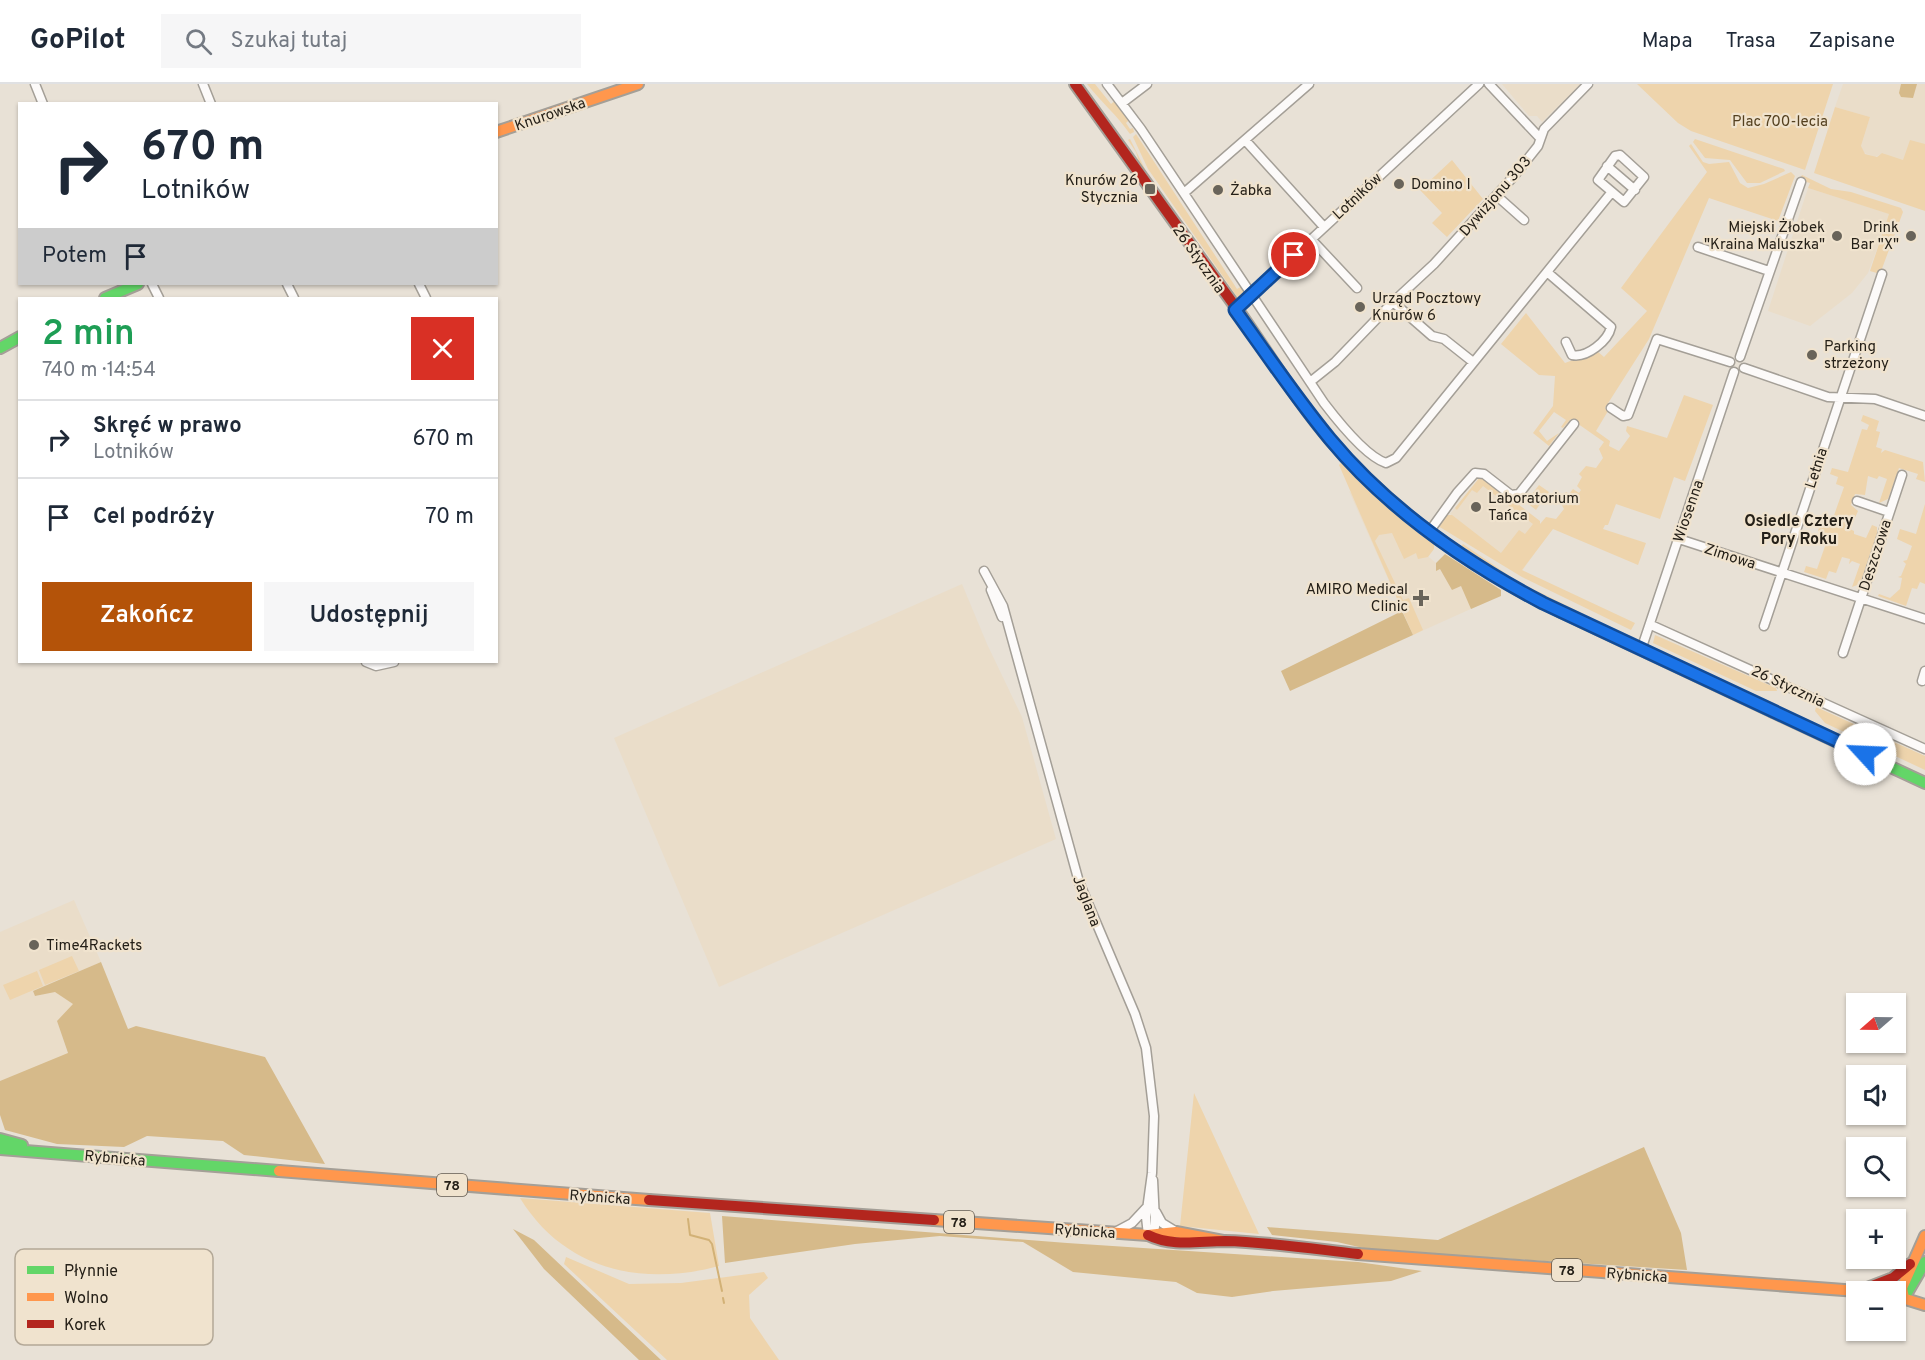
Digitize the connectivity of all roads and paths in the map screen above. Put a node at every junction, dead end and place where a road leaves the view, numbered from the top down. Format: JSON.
{"nodes":[{"id":1,"x":35,"y":84,"type":"edge"},
{"id":2,"x":203,"y":84,"type":"edge"},
{"id":3,"x":638,"y":84,"type":"edge"},
{"id":4,"x":1075,"y":84,"type":"edge"},
{"id":5,"x":1107,"y":84,"type":"edge"},
{"id":6,"x":1147,"y":84,"type":"edge"},
{"id":7,"x":1309,"y":84,"type":"edge"},
{"id":8,"x":1479,"y":84,"type":"edge"},
{"id":9,"x":1489,"y":84,"type":"edge"},
{"id":10,"x":1588,"y":84,"type":"edge"},
{"id":11,"x":43,"y":102,"type":"edge"},
{"id":12,"x":211,"y":102,"type":"edge"},
{"id":13,"x":1122,"y":103,"type":"junction"},
{"id":14,"x":498,"y":131,"type":"edge"},
{"id":15,"x":1540,"y":138,"type":"junction"},
{"id":16,"x":1245,"y":140,"type":"junction"},
{"id":17,"x":1607,"y":166,"type":"junction"},
{"id":18,"x":1801,"y":182,"type":"dead end"},
{"id":19,"x":1635,"y":190,"type":"junction"},
{"id":20,"x":1184,"y":193,"type":"junction"},
{"id":21,"x":1611,"y":193,"type":"junction"},
{"id":22,"x":1497,"y":196,"type":"junction"},
{"id":23,"x":1524,"y":220,"type":"dead end"},
{"id":24,"x":1324,"y":226,"type":"junction"},
{"id":25,"x":1311,"y":239,"type":"junction"},
{"id":26,"x":1698,"y":247,"type":"dead end"},
{"id":27,"x":1769,"y":271,"type":"junction"},
{"id":28,"x":1547,"y":272,"type":"junction"},
{"id":29,"x":1882,"y":274,"type":"dead end"},
{"id":30,"x":136,"y":285,"type":"edge"},
{"id":31,"x":1357,"y":288,"type":"dead end"},
{"id":32,"x":1251,"y":295,"type":"junction"},
{"id":33,"x":107,"y":297,"type":"edge"},
{"id":34,"x":1393,"y":302,"type":"junction"},
{"id":35,"x":1235,"y":310,"type":"junction"},
{"id":36,"x":18,"y":338,"type":"edge"},
{"id":37,"x":1566,"y":342,"type":"dead end"},
{"id":38,"x":0,"y":348,"type":"edge"},
{"id":39,"x":1740,"y":357,"type":"junction"},
{"id":40,"x":1473,"y":362,"type":"junction"},
{"id":41,"x":1730,"y":362,"type":"junction"},
{"id":42,"x":1744,"y":368,"type":"junction"},
{"id":43,"x":1734,"y":372,"type":"junction"},
{"id":44,"x":1310,"y":382,"type":"junction"},
{"id":45,"x":1840,"y":397,"type":"junction"},
{"id":46,"x":1611,"y":408,"type":"dead end"},
{"id":47,"x":1925,"y":416,"type":"edge"},
{"id":48,"x":1574,"y":424,"type":"dead end"},
{"id":49,"x":1902,"y":475,"type":"dead end"},
{"id":50,"x":1857,"y":501,"type":"dead end"},
{"id":51,"x":1889,"y":512,"type":"junction"},
{"id":52,"x":1429,"y":532,"type":"junction"},
{"id":53,"x":1679,"y":539,"type":"junction"},
{"id":54,"x":984,"y":571,"type":"dead end"},
{"id":55,"x":1782,"y":572,"type":"junction"},
{"id":56,"x":1860,"y":599,"type":"junction"},
{"id":57,"x":1925,"y":619,"type":"edge"},
{"id":58,"x":1651,"y":625,"type":"junction"},
{"id":59,"x":1764,"y":626,"type":"dead end"},
{"id":60,"x":1641,"y":650,"type":"junction"},
{"id":61,"x":1843,"y":652,"type":"dead end"},
{"id":62,"x":368,"y":663,"type":"edge"},
{"id":63,"x":390,"y":663,"type":"edge"},
{"id":64,"x":1925,"y":671,"type":"edge"},
{"id":65,"x":1922,"y":681,"type":"dead end"},
{"id":66,"x":1925,"y":749,"type":"edge"},
{"id":67,"x":1925,"y":783,"type":"edge"},
{"id":68,"x":0,"y":1139,"type":"edge"},
{"id":69,"x":0,"y":1149,"type":"edge"},
{"id":70,"x":52,"y":1152,"type":"junction"},
{"id":71,"x":1152,"y":1173,"type":"junction"},
{"id":72,"x":1146,"y":1208,"type":"junction"},
{"id":73,"x":1156,"y":1212,"type":"junction"},
{"id":74,"x":1113,"y":1233,"type":"junction"},
{"id":75,"x":1178,"y":1233,"type":"junction"},
{"id":76,"x":1148,"y":1235,"type":"junction"},
{"id":77,"x":1925,"y":1236,"type":"edge"},
{"id":78,"x":1223,"y":1241,"type":"junction"},
{"id":79,"x":1912,"y":1262,"type":"junction"},
{"id":80,"x":1925,"y":1262,"type":"edge"},
{"id":81,"x":1887,"y":1281,"type":"edge"},
{"id":82,"x":1905,"y":1281,"type":"edge"},
{"id":83,"x":1846,"y":1290,"type":"edge"},
{"id":84,"x":1906,"y":1293,"type":"edge"},
{"id":85,"x":1906,"y":1299,"type":"edge"},
{"id":86,"x":1925,"y":1305,"type":"edge"}],
"edges":[{"from":1,"to":11,"type":"street"},
{"from":2,"to":12,"type":"street"},
{"from":3,"to":14,"type":"main road","name":"Knurowska"},
{"from":4,"to":35,"type":"main road","name":"26 Stycznia"},
{"from":5,"to":13,"type":"street"},
{"from":6,"to":13,"type":"street"},
{"from":7,"to":16,"type":"street"},
{"from":8,"to":24,"type":"street","name":"Lotników"},
{"from":9,"to":15,"type":"street"},
{"from":10,"to":15,"type":"street","name":"Dywizjonu 303"},
{"from":13,"to":20,"type":"street"},
{"from":15,"to":22,"type":"street","name":"Dywizjonu 303"},
{"from":16,"to":20,"type":"street"},
{"from":16,"to":24,"type":"street"},
{"from":17,"to":19,"type":"street"},
{"from":17,"to":19,"type":"street"},
{"from":17,"to":21,"type":"street"},
{"from":18,"to":27,"type":"street"},
{"from":19,"to":21,"type":"street"},
{"from":20,"to":32,"type":"street"},
{"from":21,"to":28,"type":"street"},
{"from":22,"to":23,"type":"street"},
{"from":22,"to":34,"type":"street","name":"Dywizjonu 303"},
{"from":24,"to":25,"type":"street","name":"Lotników"},
{"from":25,"to":31,"type":"street"},
{"from":25,"to":32,"type":"street","name":"Lotników"},
{"from":26,"to":27,"type":"street"},
{"from":27,"to":39,"type":"street"},
{"from":28,"to":37,"type":"street"},
{"from":28,"to":40,"type":"street"},
{"from":29,"to":45,"type":"street","name":"Letnia"},
{"from":30,"to":33,"type":"main road"},
{"from":32,"to":35,"type":"street","name":"Lotników"},
{"from":32,"to":44,"type":"street"},
{"from":34,"to":40,"type":"street"},
{"from":34,"to":44,"type":"street","name":"Dywizjonu 303"},
{"from":35,"to":52,"type":"main road","name":"26 Stycznia"},
{"from":36,"to":38,"type":"main road"},
{"from":39,"to":41,"type":"street"},
{"from":39,"to":42,"type":"street"},
{"from":40,"to":44,"type":"street"},
{"from":41,"to":43,"type":"street"},
{"from":41,"to":46,"type":"street"},
{"from":42,"to":43,"type":"street"},
{"from":42,"to":45,"type":"street"},
{"from":43,"to":53,"type":"street","name":"Wiosenna"},
{"from":45,"to":47,"type":"street"},
{"from":45,"to":55,"type":"street","name":"Letnia"},
{"from":48,"to":52,"type":"street"},
{"from":49,"to":51,"type":"street","name":"Deszczowa"},
{"from":50,"to":51,"type":"street","name":"Deszczowa"},
{"from":51,"to":56,"type":"street","name":"Deszczowa"},
{"from":52,"to":60,"type":"main road","name":"26 Stycznia"},
{"from":53,"to":55,"type":"street","name":"Zimowa"},
{"from":53,"to":58,"type":"street","name":"Wiosenna"},
{"from":54,"to":71,"type":"street","name":"Jaglana"},
{"from":55,"to":56,"type":"street","name":"Zimowa"},
{"from":55,"to":59,"type":"street"},
{"from":56,"to":57,"type":"street","name":"Zimowa"},
{"from":56,"to":61,"type":"street"},
{"from":58,"to":60,"type":"street","name":"Wiosenna"},
{"from":58,"to":66,"type":"street","name":"26 Stycznia"},
{"from":60,"to":67,"type":"main road","name":"26 Stycznia"},
{"from":62,"to":63,"type":"street"},
{"from":64,"to":65,"type":"street"},
{"from":68,"to":70,"type":"main road","name":"Rybnicka","number":"78"},
{"from":69,"to":70,"type":"main road","name":"Rybnicka","number":"78"},
{"from":70,"to":74,"type":"main road","name":"Rybnicka","number":"78"},
{"from":71,"to":72,"type":"street","name":"Jaglana"},
{"from":71,"to":73,"type":"street","name":"Jaglana"},
{"from":72,"to":74,"type":"street"},
{"from":72,"to":76,"type":"street","name":"Jaglana"},
{"from":73,"to":75,"type":"street"},
{"from":73,"to":76,"type":"street","name":"Jaglana"},
{"from":74,"to":76,"type":"main road","name":"Rybnicka","number":"78"},
{"from":75,"to":76,"type":"main road","name":"Rybnicka","number":"78"},
{"from":75,"to":78,"type":"main road","name":"Rybnicka","number":"78"},
{"from":76,"to":78,"type":"main road","name":"Rybnicka","number":"78"},
{"from":77,"to":79,"type":"main road"},
{"from":78,"to":83,"type":"main road","name":"Rybnicka","number":"78"},
{"from":79,"to":81,"type":"main road"},
{"from":79,"to":82,"type":"main road"},
{"from":80,"to":84,"type":"main road"},
{"from":85,"to":86,"type":"main road"}]}
